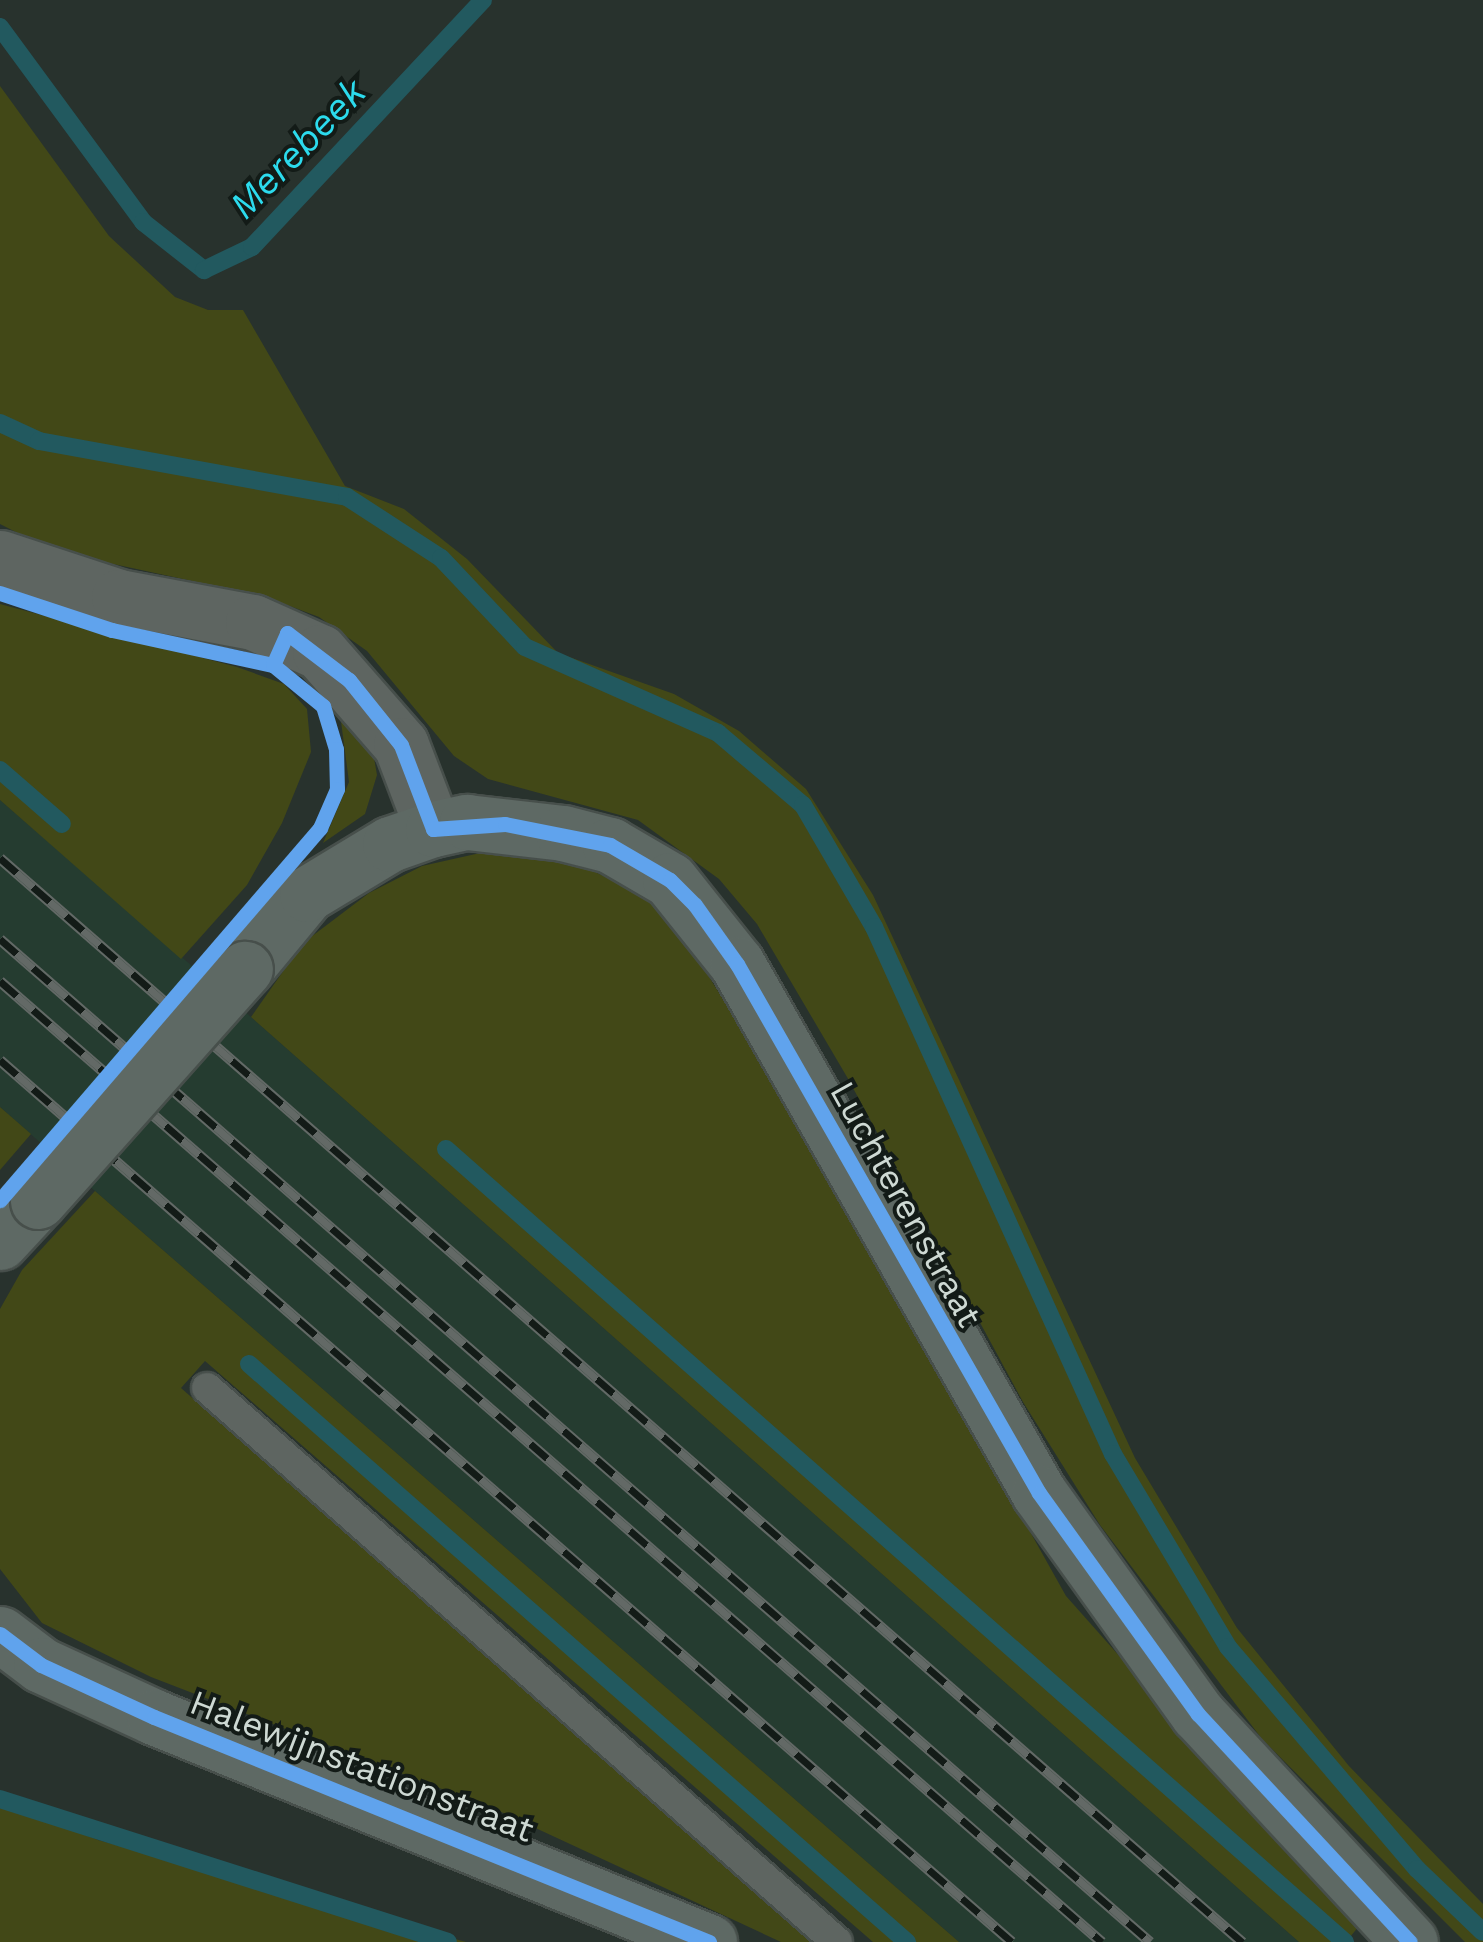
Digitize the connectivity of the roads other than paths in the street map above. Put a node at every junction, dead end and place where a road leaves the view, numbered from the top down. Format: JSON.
{"nodes":[{"id":1,"x":0,"y":558,"type":"edge"},
{"id":2,"x":433,"y":829,"type":"junction"},
{"id":3,"x":0,"y":1242,"type":"edge"},
{"id":4,"x":207,"y":1388,"type":"dead end"},
{"id":5,"x":0,"y":1634,"type":"edge"},
{"id":6,"x":709,"y":1942,"type":"edge"},
{"id":7,"x":836,"y":1942,"type":"edge"},
{"id":8,"x":1410,"y":1942,"type":"edge"}],
"edges":[{"from":1,"to":2,"type":"street"},
{"from":2,"to":3,"type":"street","name":"Luchterenstraat","bridge":true},
{"from":2,"to":8,"type":"street","name":"Luchterenstraat"},
{"from":4,"to":7,"type":"lane"},
{"from":5,"to":6,"type":"street","name":"Halewijnstationstraat"}]}
